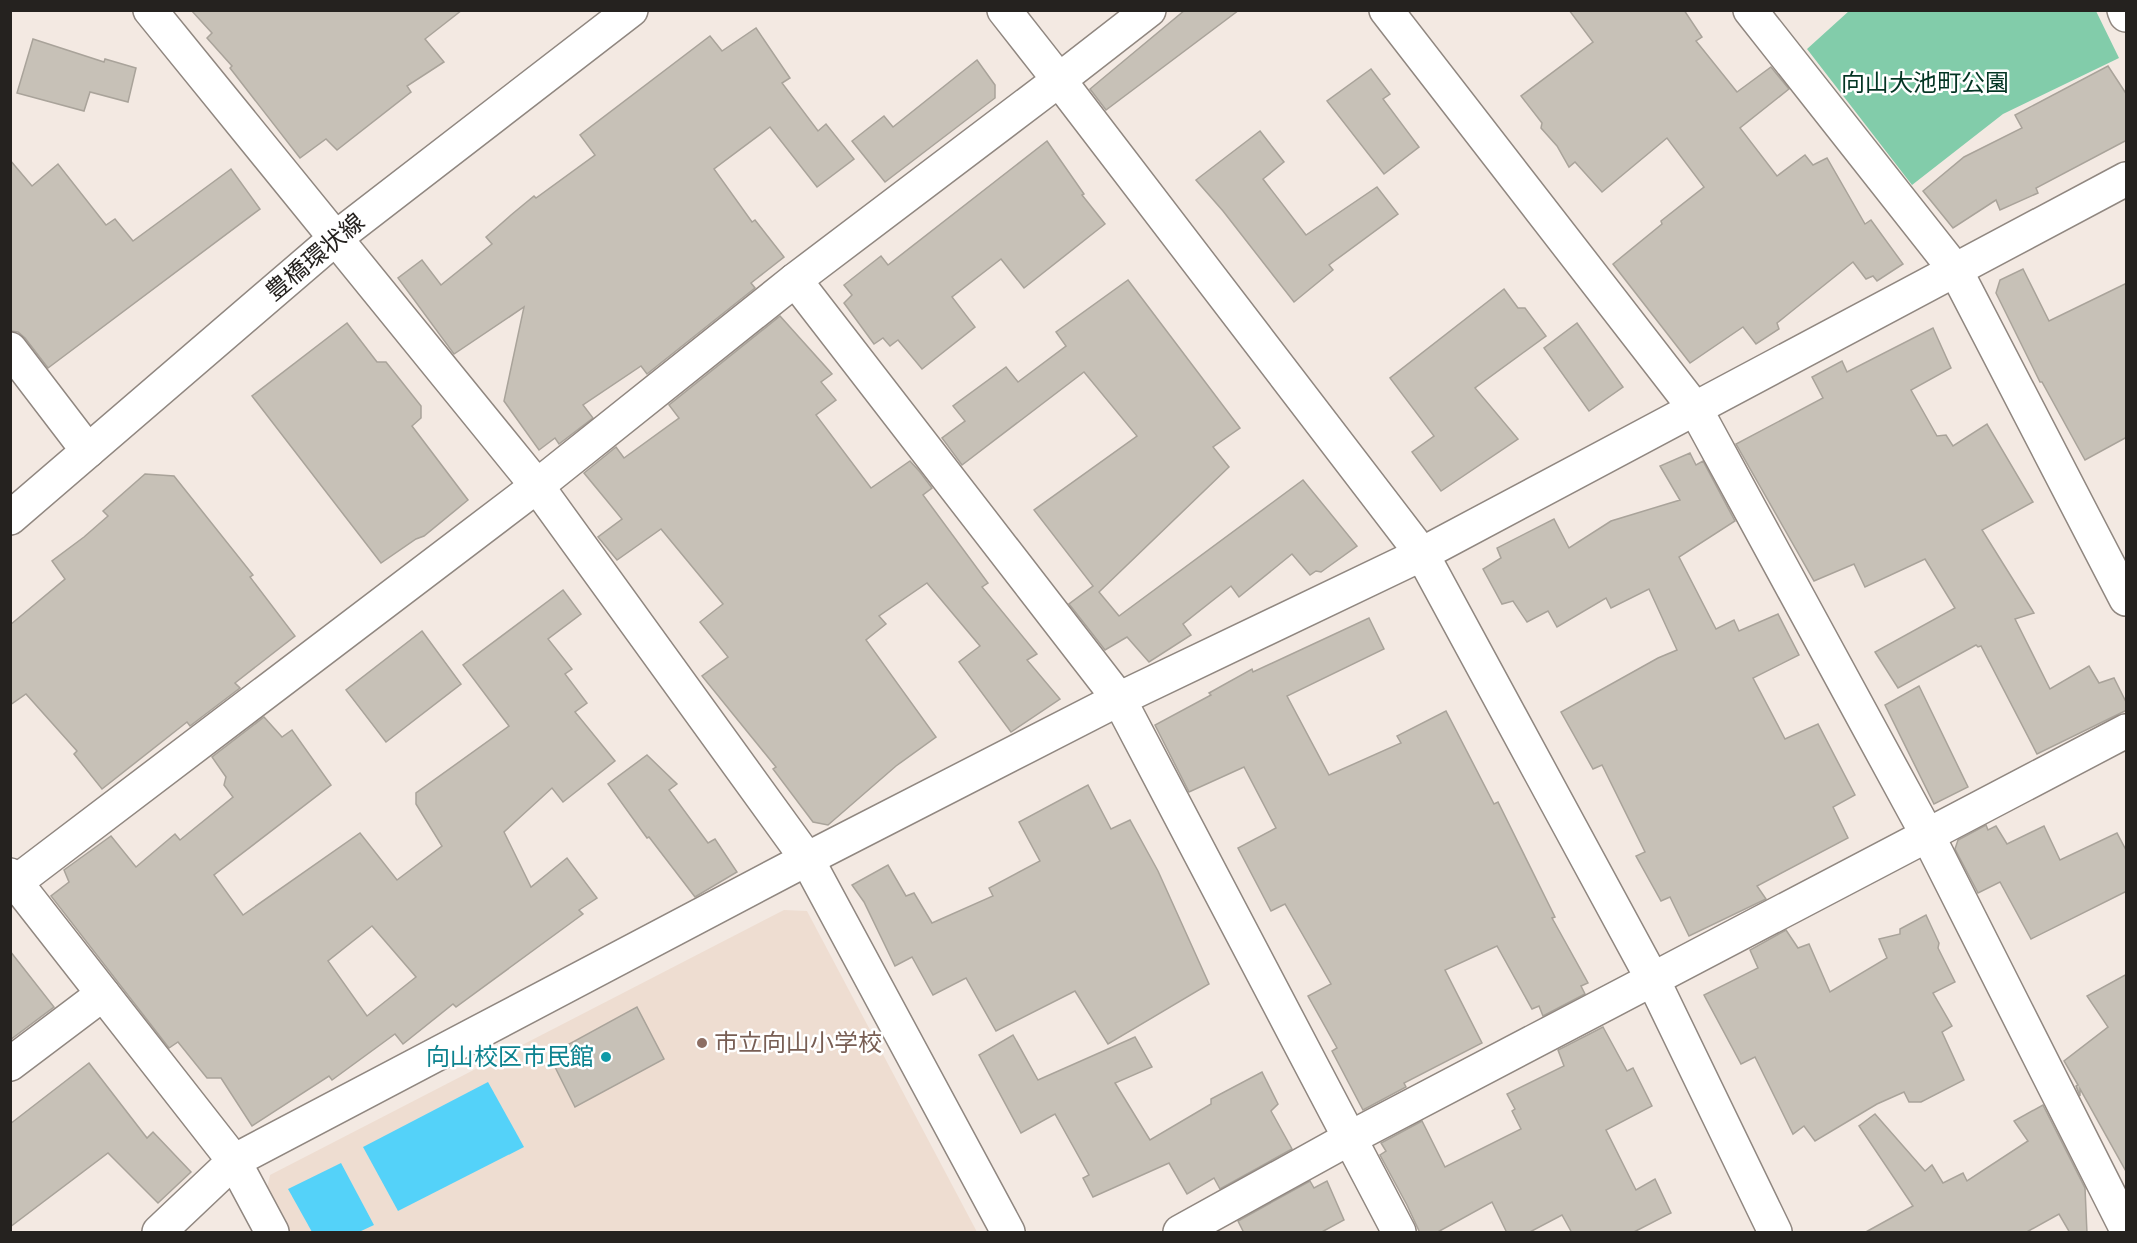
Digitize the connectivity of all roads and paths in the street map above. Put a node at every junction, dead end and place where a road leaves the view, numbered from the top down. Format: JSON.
{"nodes":[{"id":1,"x":150,"y":10,"type":"edge"},
{"id":2,"x":632,"y":10,"type":"edge"},
{"id":3,"x":1004,"y":10,"type":"edge"},
{"id":4,"x":1149,"y":10,"type":"edge"},
{"id":5,"x":1386,"y":10,"type":"edge"},
{"id":6,"x":1750,"y":10,"type":"edge"},
{"id":7,"x":2124,"y":10,"type":"edge"},
{"id":8,"x":2127,"y":15,"type":"edge"},
{"id":9,"x":1059,"y":80,"type":"junction"},
{"id":10,"x":2127,"y":179,"type":"edge"},
{"id":11,"x":337,"y":237,"type":"junction"},
{"id":12,"x":1956,"y":271,"type":"junction"},
{"id":13,"x":795,"y":280,"type":"junction"},
{"id":14,"x":10,"y":349,"type":"edge"},
{"id":15,"x":1696,"y":410,"type":"junction"},
{"id":16,"x":88,"y":451,"type":"junction"},
{"id":17,"x":537,"y":486,"type":"junction"},
{"id":18,"x":10,"y":518,"type":"edge"},
{"id":19,"x":1422,"y":554,"type":"junction"},
{"id":20,"x":2127,"y":599,"type":"edge"},
{"id":21,"x":1119,"y":699,"type":"junction"},
{"id":22,"x":2127,"y":731,"type":"edge"},
{"id":23,"x":1928,"y":836,"type":"junction"},
{"id":24,"x":807,"y":859,"type":"junction"},
{"id":25,"x":13,"y":878,"type":"edge"},
{"id":26,"x":1653,"y":980,"type":"junction"},
{"id":27,"x":103,"y":994,"type":"junction"},
{"id":28,"x":10,"y":1064,"type":"edge"},
{"id":29,"x":1350,"y":1138,"type":"junction"},
{"id":30,"x":234,"y":1161,"type":"junction"},
{"id":31,"x":2127,"y":1228,"type":"edge"},
{"id":32,"x":159,"y":1233,"type":"edge"},
{"id":33,"x":272,"y":1233,"type":"edge"},
{"id":34,"x":1008,"y":1233,"type":"edge"},
{"id":35,"x":1180,"y":1233,"type":"edge"},
{"id":36,"x":1399,"y":1233,"type":"edge"},
{"id":37,"x":1775,"y":1233,"type":"edge"}],
"edges":[{"from":1,"to":11,"type":"street"},
{"from":2,"to":11,"type":"street","name":"豊橋環状線"},
{"from":3,"to":9,"type":"street"},
{"from":4,"to":9,"type":"street"},
{"from":5,"to":15,"type":"street"},
{"from":6,"to":12,"type":"street"},
{"from":7,"to":8,"type":"street"},
{"from":9,"to":13,"type":"street"},
{"from":9,"to":19,"type":"street"},
{"from":10,"to":12,"type":"street"},
{"from":11,"to":16,"type":"street","name":"豊橋環状線"},
{"from":11,"to":17,"type":"street"},
{"from":12,"to":15,"type":"street"},
{"from":12,"to":20,"type":"street"},
{"from":13,"to":17,"type":"street"},
{"from":13,"to":21,"type":"street"},
{"from":14,"to":16,"type":"street"},
{"from":15,"to":19,"type":"street"},
{"from":15,"to":23,"type":"street"},
{"from":16,"to":18,"type":"street","name":"豊橋環状線"},
{"from":17,"to":24,"type":"street"},
{"from":17,"to":25,"type":"street"},
{"from":19,"to":21,"type":"street"},
{"from":19,"to":26,"type":"street"},
{"from":21,"to":24,"type":"street"},
{"from":21,"to":29,"type":"street"},
{"from":22,"to":23,"type":"street"},
{"from":23,"to":26,"type":"street"},
{"from":23,"to":31,"type":"street"},
{"from":24,"to":30,"type":"street"},
{"from":24,"to":34,"type":"street"},
{"from":25,"to":27,"type":"street"},
{"from":26,"to":29,"type":"street"},
{"from":26,"to":37,"type":"street"},
{"from":27,"to":28,"type":"street"},
{"from":27,"to":30,"type":"street"},
{"from":29,"to":35,"type":"street"},
{"from":29,"to":36,"type":"street"},
{"from":30,"to":32,"type":"street"},
{"from":30,"to":33,"type":"street"}]}
